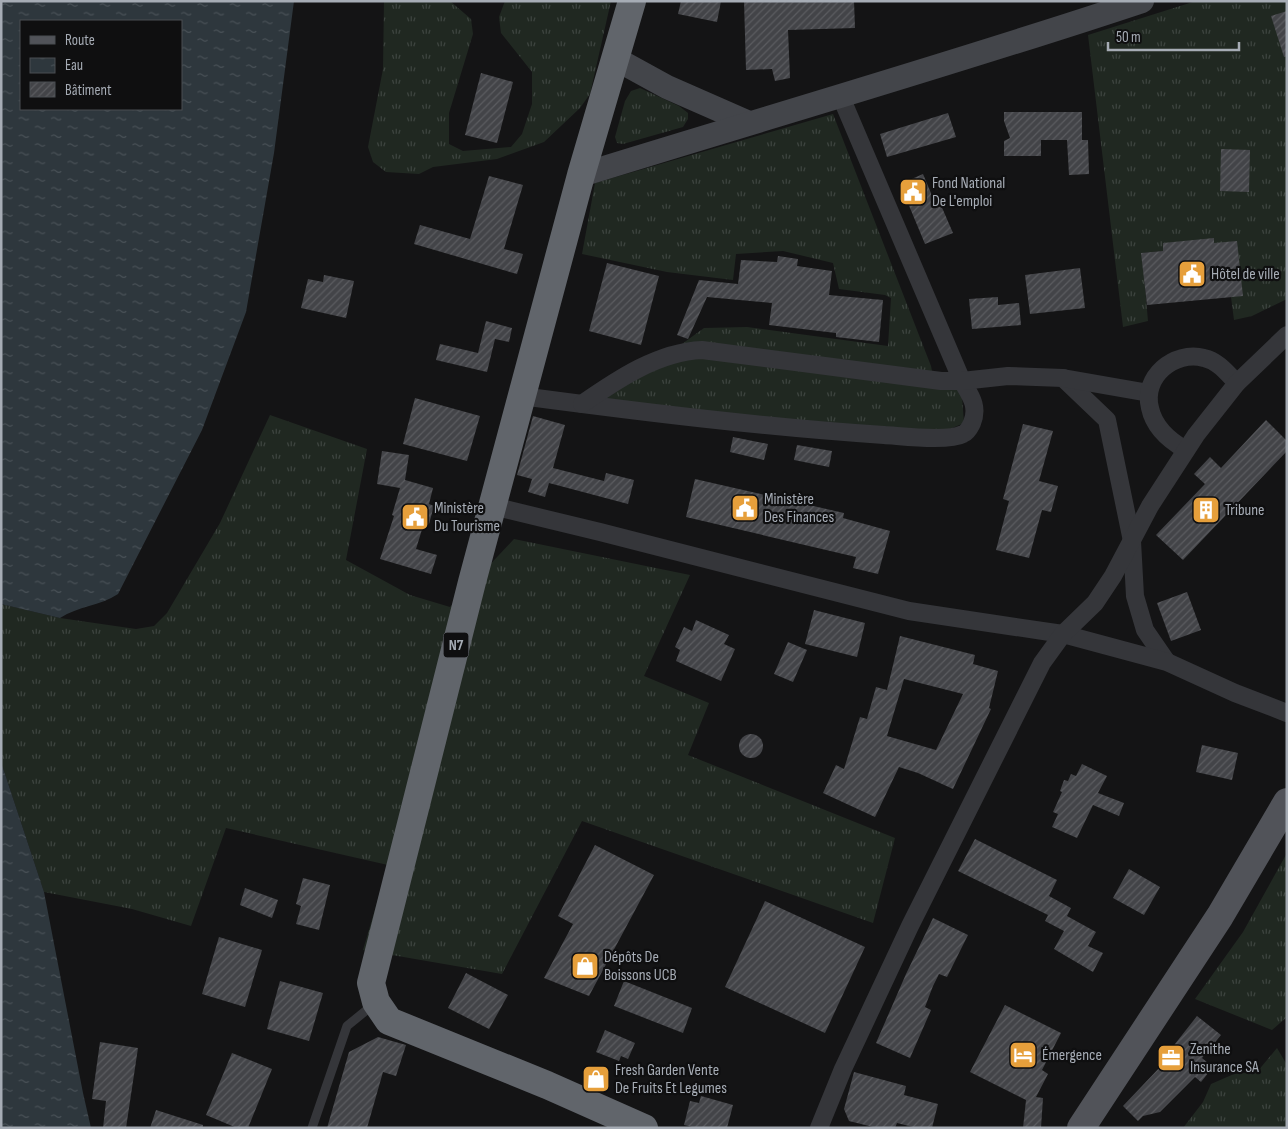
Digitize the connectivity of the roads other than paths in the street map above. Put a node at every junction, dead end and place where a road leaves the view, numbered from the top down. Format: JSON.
{"nodes":[{"id":1,"x":632,"y":1,"type":"edge"},
{"id":2,"x":1142,"y":1,"type":"edge"},
{"id":3,"x":616,"y":59,"type":"junction"},
{"id":4,"x":841,"y":97,"type":"junction"},
{"id":5,"x":749,"y":123,"type":"junction"},
{"id":6,"x":581,"y":175,"type":"junction"},
{"id":7,"x":1287,"y":335,"type":"edge"},
{"id":8,"x":1063,"y":378,"type":"junction"},
{"id":9,"x":962,"y":381,"type":"junction"},
{"id":10,"x":1237,"y":383,"type":"junction"},
{"id":11,"x":1149,"y":393,"type":"junction"},
{"id":12,"x":522,"y":396,"type":"junction"},
{"id":13,"x":582,"y":404,"type":"junction"},
{"id":14,"x":1186,"y":450,"type":"junction"},
{"id":15,"x":492,"y":506,"type":"junction"},
{"id":16,"x":1132,"y":541,"type":"junction"},
{"id":17,"x":1064,"y":634,"type":"junction"},
{"id":18,"x":1167,"y":662,"type":"junction"},
{"id":19,"x":1287,"y":713,"type":"edge"},
{"id":20,"x":1287,"y":802,"type":"edge"},
{"id":21,"x":376,"y":1002,"type":"junction"},
{"id":22,"x":312,"y":1128,"type":"edge"},
{"id":23,"x":644,"y":1128,"type":"edge"},
{"id":24,"x":819,"y":1128,"type":"edge"},
{"id":25,"x":1081,"y":1128,"type":"edge"}],
"edges":[{"from":1,"to":3,"type":"highway","number":"N7"},
{"from":2,"to":4,"type":"street"},
{"from":3,"to":5,"type":"street"},
{"from":3,"to":6,"type":"highway","number":"N7"},
{"from":4,"to":5,"type":"street"},
{"from":4,"to":9,"type":"street"},
{"from":5,"to":6,"type":"street"},
{"from":6,"to":12,"type":"highway","number":"N7"},
{"from":7,"to":10,"type":"street"},
{"from":8,"to":9,"type":"street"},
{"from":8,"to":11,"type":"street"},
{"from":8,"to":16,"type":"street"},
{"from":9,"to":13,"type":"street"},
{"from":9,"to":13,"type":"street"},
{"from":10,"to":11,"type":"street"},
{"from":10,"to":14,"type":"street"},
{"from":11,"to":14,"type":"street"},
{"from":12,"to":13,"type":"street"},
{"from":12,"to":15,"type":"highway","number":"N7"},
{"from":14,"to":16,"type":"street"},
{"from":15,"to":17,"type":"street"},
{"from":15,"to":21,"type":"highway","number":"N7"},
{"from":16,"to":17,"type":"street"},
{"from":16,"to":18,"type":"street"},
{"from":17,"to":18,"type":"street"},
{"from":17,"to":24,"type":"street"},
{"from":18,"to":19,"type":"street"},
{"from":20,"to":25,"type":"main road"},
{"from":21,"to":22,"type":"lane"},
{"from":21,"to":23,"type":"highway","number":"N7"}]}
